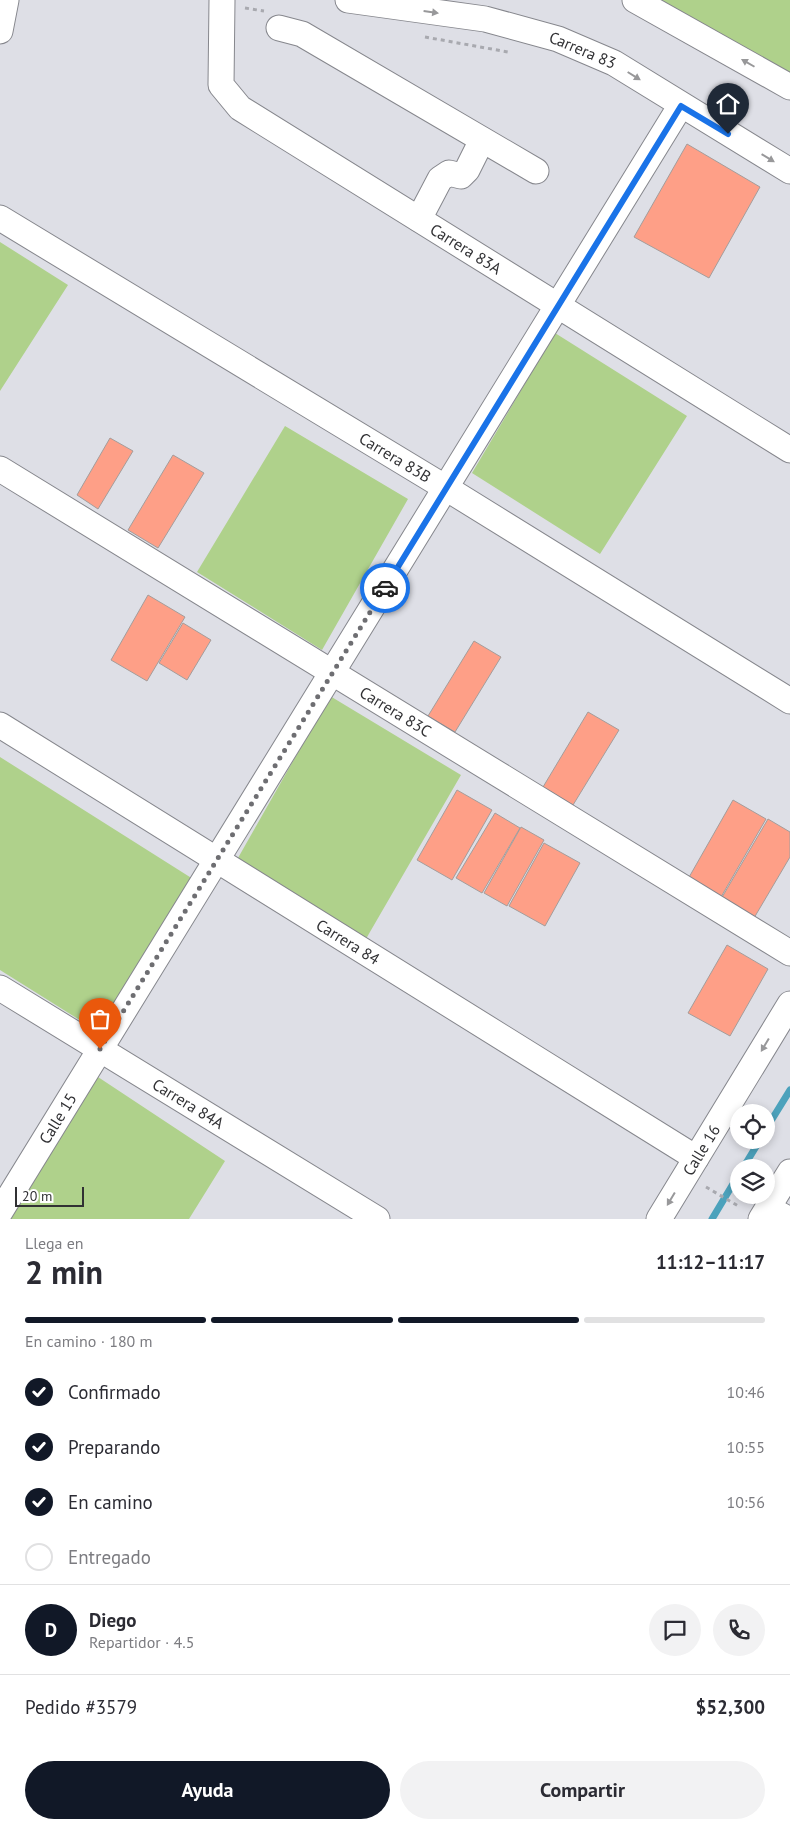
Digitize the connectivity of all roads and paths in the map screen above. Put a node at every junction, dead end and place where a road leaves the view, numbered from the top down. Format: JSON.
{"nodes":[{"id":1,"x":6,"y":0,"type":"edge"},
{"id":2,"x":348,"y":0,"type":"edge"},
{"id":3,"x":635,"y":0,"type":"edge"},
{"id":4,"x":222,"y":2,"type":"edge"},
{"id":5,"x":275,"y":20,"type":"joint"},
{"id":6,"x":0,"y":31,"type":"edge"},
{"id":7,"x":417,"y":36,"type":"dead end"},
{"id":8,"x":510,"y":53,"type":"dead end"},
{"id":9,"x":790,"y":87,"type":"edge"},
{"id":10,"x":681,"y":106,"type":"junction"},
{"id":11,"x":482,"y":140,"type":"junction"},
{"id":12,"x":536,"y":171,"type":"dead end"},
{"id":13,"x":790,"y":171,"type":"edge"},
{"id":14,"x":0,"y":218,"type":"edge"},
{"id":15,"x":419,"y":219,"type":"junction"},
{"id":16,"x":558,"y":306,"type":"junction"},
{"id":17,"x":790,"y":450,"type":"edge"},
{"id":18,"x":0,"y":469,"type":"edge"},
{"id":19,"x":446,"y":488,"type":"junction"},
{"id":20,"x":332,"y":672,"type":"junction"},
{"id":21,"x":790,"y":701,"type":"edge"},
{"id":22,"x":0,"y":725,"type":"edge"},
{"id":23,"x":217,"y":860,"type":"junction"},
{"id":24,"x":790,"y":953,"type":"edge"},
{"id":25,"x":0,"y":988,"type":"edge"},
{"id":26,"x":790,"y":1004,"type":"edge"},
{"id":27,"x":100,"y":1049,"type":"junction"},
{"id":28,"x":697,"y":1170,"type":"junction"},
{"id":29,"x":790,"y":1172,"type":"edge"},
{"id":30,"x":0,"y":1212,"type":"edge"},
{"id":31,"x":764,"y":1213,"type":"edge"},
{"id":32,"x":378,"y":1219,"type":"edge"},
{"id":33,"x":659,"y":1219,"type":"edge"}],
"edges":[{"from":1,"to":6,"type":"street"},
{"from":2,"to":10,"type":"street","name":"Carrera 83","one_way":true},
{"from":9,"to":3,"type":"street","one_way":true},
{"from":4,"to":5,"type":"path"},
{"from":4,"to":15,"type":"street","name":"Carrera 83A"},
{"from":5,"to":11,"type":"street"},
{"from":7,"to":8,"type":"path"},
{"from":10,"to":13,"type":"street","name":"Carrera 83","one_way":true},
{"from":10,"to":16,"type":"street","name":"Calle 15"},
{"from":11,"to":12,"type":"street"},
{"from":11,"to":15,"type":"street"},
{"from":14,"to":19,"type":"street","name":"Carrera 83B"},
{"from":15,"to":16,"type":"street","name":"Carrera 83A"},
{"from":16,"to":17,"type":"street","name":"Carrera 83A"},
{"from":16,"to":19,"type":"street","name":"Calle 15"},
{"from":18,"to":20,"type":"street","name":"Carrera 83C"},
{"from":19,"to":20,"type":"street","name":"Calle 15"},
{"from":19,"to":21,"type":"street","name":"Carrera 83B"},
{"from":20,"to":23,"type":"street","name":"Calle 15"},
{"from":20,"to":24,"type":"street","name":"Carrera 83C"},
{"from":22,"to":23,"type":"street","name":"Carrera 84"},
{"from":23,"to":27,"type":"street","name":"Calle 15"},
{"from":23,"to":28,"type":"street","name":"Carrera 84"},
{"from":25,"to":27,"type":"street","name":"Carrera 84A"},
{"from":26,"to":28,"type":"street","name":"Calle 16","one_way":true},
{"from":27,"to":30,"type":"street","name":"Calle 15"},
{"from":27,"to":32,"type":"street","name":"Carrera 84A"},
{"from":28,"to":31,"type":"path"},
{"from":28,"to":33,"type":"street","name":"Calle 16","one_way":true},
{"from":29,"to":31,"type":"street"}]}
